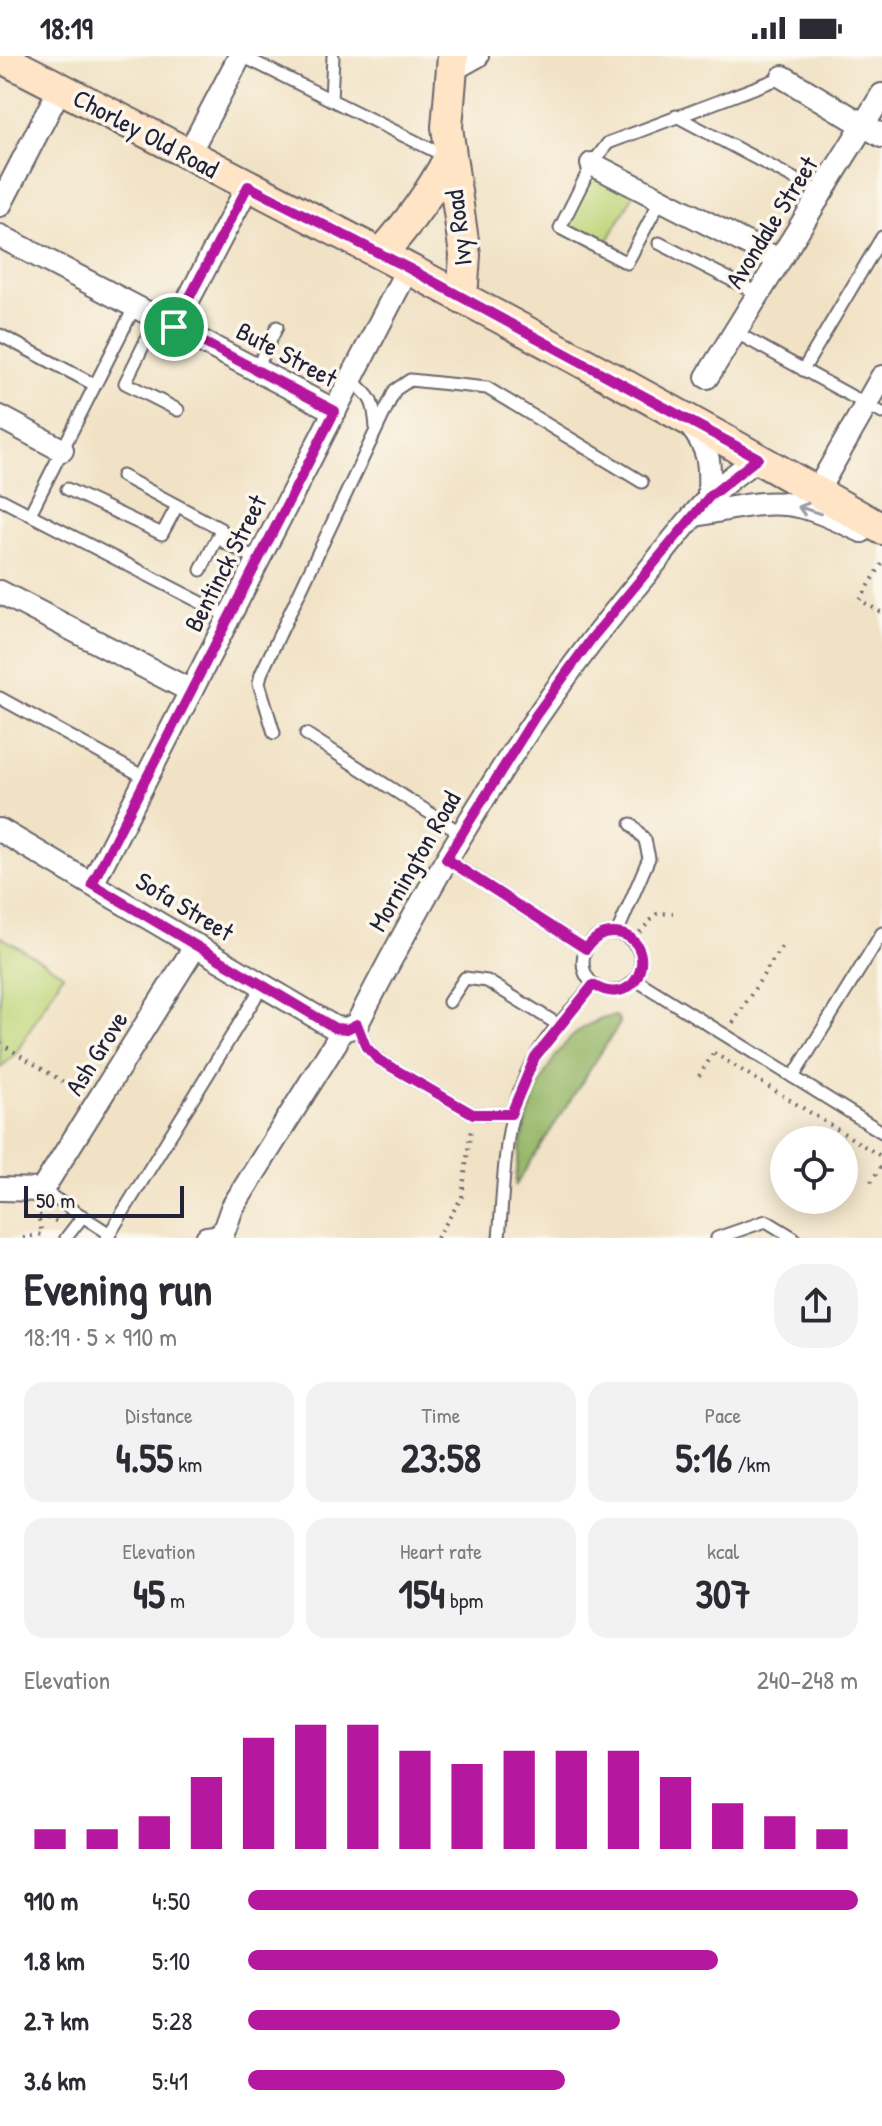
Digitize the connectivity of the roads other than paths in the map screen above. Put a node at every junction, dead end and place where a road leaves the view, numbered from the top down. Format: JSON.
{"nodes":[{"id":1,"x":241,"y":56,"type":"edge"},
{"id":2,"x":333,"y":56,"type":"edge"},
{"id":3,"x":0,"y":57,"type":"edge"},
{"id":4,"x":461,"y":61,"type":"edge"},
{"id":5,"x":783,"y":77,"type":"joint"},
{"id":6,"x":60,"y":88,"type":"junction"},
{"id":7,"x":882,"y":95,"type":"edge"},
{"id":8,"x":331,"y":100,"type":"junction"},
{"id":9,"x":676,"y":116,"type":"junction"},
{"id":10,"x":873,"y":130,"type":"edge"},
{"id":11,"x":188,"y":155,"type":"junction"},
{"id":12,"x":449,"y":158,"type":"junction"},
{"id":13,"x":592,"y":164,"type":"junction"},
{"id":14,"x":248,"y":186,"type":"junction"},
{"id":15,"x":3,"y":190,"type":"edge"},
{"id":16,"x":821,"y":193,"type":"junction"},
{"id":17,"x":661,"y":199,"type":"junction"},
{"id":18,"x":0,"y":236,"type":"edge"},
{"id":19,"x":882,"y":237,"type":"edge"},
{"id":20,"x":659,"y":243,"type":"dead end"},
{"id":21,"x":381,"y":254,"type":"junction"},
{"id":22,"x":779,"y":260,"type":"junction"},
{"id":23,"x":408,"y":268,"type":"junction"},
{"id":24,"x":759,"y":294,"type":"junction"},
{"id":25,"x":462,"y":298,"type":"junction"},
{"id":26,"x":135,"y":306,"type":"junction"},
{"id":27,"x":166,"y":323,"type":"junction"},
{"id":28,"x":277,"y":327,"type":"dead end"},
{"id":29,"x":735,"y":332,"type":"junction"},
{"id":30,"x":0,"y":335,"type":"edge"},
{"id":31,"x":256,"y":370,"type":"junction"},
{"id":32,"x":803,"y":370,"type":"junction"},
{"id":33,"x":707,"y":377,"type":"dead end"},
{"id":34,"x":882,"y":377,"type":"edge"},
{"id":35,"x":351,"y":380,"type":"junction"},
{"id":36,"x":95,"y":385,"type":"junction"},
{"id":37,"x":874,"y":408,"type":"edge"},
{"id":38,"x":178,"y":410,"type":"dead end"},
{"id":39,"x":335,"y":411,"type":"junction"},
{"id":40,"x":682,"y":415,"type":"junction"},
{"id":41,"x":0,"y":417,"type":"edge"},
{"id":42,"x":376,"y":429,"type":"junction"},
{"id":43,"x":62,"y":450,"type":"junction"},
{"id":44,"x":758,"y":458,"type":"junction"},
{"id":45,"x":122,"y":476,"type":"dead end"},
{"id":46,"x":642,"y":482,"type":"dead end"},
{"id":47,"x":67,"y":489,"type":"dead end"},
{"id":48,"x":817,"y":491,"type":"junction"},
{"id":49,"x":709,"y":497,"type":"junction"},
{"id":50,"x":0,"y":499,"type":"edge"},
{"id":51,"x":177,"y":506,"type":"junction"},
{"id":52,"x":30,"y":514,"type":"junction"},
{"id":53,"x":695,"y":515,"type":"junction"},
{"id":54,"x":221,"y":529,"type":"junction"},
{"id":55,"x":882,"y":529,"type":"edge"},
{"id":56,"x":882,"y":539,"type":"edge"},
{"id":57,"x":258,"y":560,"type":"junction"},
{"id":58,"x":201,"y":570,"type":"dead end"},
{"id":59,"x":0,"y":592,"type":"edge"},
{"id":60,"x":229,"y":617,"type":"junction"},
{"id":61,"x":191,"y":691,"type":"junction"},
{"id":62,"x":0,"y":698,"type":"edge"},
{"id":63,"x":274,"y":733,"type":"dead end"},
{"id":64,"x":306,"y":734,"type":"dead end"},
{"id":65,"x":146,"y":778,"type":"junction"},
{"id":66,"x":631,"y":824,"type":"dead end"},
{"id":67,"x":0,"y":830,"type":"edge"},
{"id":68,"x":461,"y":833,"type":"junction"},
{"id":69,"x":446,"y":859,"type":"junction"},
{"id":70,"x":92,"y":884,"type":"junction"},
{"id":71,"x":617,"y":933,"type":"junction"},
{"id":72,"x":882,"y":933,"type":"edge"},
{"id":73,"x":196,"y":945,"type":"junction"},
{"id":74,"x":586,"y":949,"type":"junction"},
{"id":75,"x":636,"y":980,"type":"junction"},
{"id":76,"x":263,"y":985,"type":"junction"},
{"id":77,"x":593,"y":985,"type":"junction"},
{"id":78,"x":449,"y":1002,"type":"dead end"},
{"id":79,"x":559,"y":1025,"type":"junction"},
{"id":80,"x":349,"y":1027,"type":"junction"},
{"id":81,"x":793,"y":1077,"type":"junction"},
{"id":82,"x":511,"y":1114,"type":"junction"},
{"id":83,"x":882,"y":1132,"type":"edge"},
{"id":84,"x":0,"y":1189,"type":"edge"},
{"id":85,"x":42,"y":1190,"type":"junction"},
{"id":86,"x":79,"y":1214,"type":"junction"},
{"id":87,"x":108,"y":1236,"type":"edge"},
{"id":88,"x":218,"y":1237,"type":"edge"},
{"id":89,"x":66,"y":1238,"type":"edge"},
{"id":90,"x":499,"y":1238,"type":"edge"},
{"id":91,"x":717,"y":1238,"type":"edge"},
{"id":92,"x":794,"y":1238,"type":"edge"}],
"edges":[{"from":1,"to":8,"type":"lane"},
{"from":1,"to":11,"type":"street"},
{"from":2,"to":8,"type":"lane"},
{"from":3,"to":6,"type":"main road","name":"Chorley Old Road"},
{"from":4,"to":12,"type":"main road","name":"Ivy Road"},
{"from":5,"to":9,"type":"lane"},
{"from":5,"to":10,"type":"street"},
{"from":6,"to":11,"type":"main road","name":"Chorley Old Road"},
{"from":6,"to":15,"type":"street"},
{"from":7,"to":10,"type":"street","name":"Avondale Street"},
{"from":8,"to":12,"type":"lane"},
{"from":9,"to":13,"type":"lane"},
{"from":9,"to":16,"type":"lane"},
{"from":10,"to":16,"type":"street","name":"Avondale Street"},
{"from":11,"to":14,"type":"main road","name":"Chorley Old Road"},
{"from":12,"to":21,"type":"main road","name":"Ivy Road"},
{"from":12,"to":25,"type":"main road","name":"Ivy Road"},
{"from":13,"to":17,"type":"street"},
{"from":13,"to":17,"type":"lane"},
{"from":14,"to":21,"type":"main road","name":"Chorley Old Road"},
{"from":14,"to":27,"type":"street"},
{"from":16,"to":22,"type":"street","name":"Avondale Street"},
{"from":17,"to":22,"type":"street"},
{"from":18,"to":26,"type":"street","name":"Bute Street"},
{"from":19,"to":32,"type":"lane"},
{"from":20,"to":24,"type":"lane"},
{"from":21,"to":23,"type":"main road","name":"Chorley Old Road"},
{"from":22,"to":24,"type":"street","name":"Avondale Street"},
{"from":23,"to":25,"type":"main road","name":"Chorley Old Road"},
{"from":23,"to":35,"type":"street","name":"Bentinck Street"},
{"from":24,"to":29,"type":"street","name":"Avondale Street"},
{"from":25,"to":40,"type":"main road","name":"Chorley Old Road"},
{"from":26,"to":27,"type":"street","name":"Bute Street"},
{"from":26,"to":36,"type":"lane"},
{"from":27,"to":31,"type":"street","name":"Bute Street"},
{"from":27,"to":38,"type":"lane"},
{"from":28,"to":31,"type":"lane"},
{"from":29,"to":32,"type":"lane"},
{"from":29,"to":33,"type":"street","name":"Avondale Street"},
{"from":30,"to":36,"type":"lane"},
{"from":31,"to":39,"type":"street","name":"Bute Street"},
{"from":32,"to":37,"type":"lane"},
{"from":34,"to":37,"type":"street"},
{"from":35,"to":39,"type":"street","name":"Bentinck Street"},
{"from":35,"to":42,"type":"lane"},
{"from":36,"to":43,"type":"lane"},
{"from":37,"to":48,"type":"street"},
{"from":39,"to":57,"type":"street","name":"Bentinck Street"},
{"from":40,"to":44,"type":"main road","name":"Chorley Old Road"},
{"from":40,"to":49,"type":"street"},
{"from":41,"to":43,"type":"street"},
{"from":42,"to":46,"type":"lane"},
{"from":42,"to":63,"type":"lane"},
{"from":43,"to":52,"type":"lane"},
{"from":44,"to":48,"type":"main road","name":"Chorley Old Road"},
{"from":44,"to":49,"type":"street","name":"Mornington Road"},
{"from":45,"to":51,"type":"lane"},
{"from":47,"to":51,"type":"lane"},
{"from":48,"to":55,"type":"main road","name":"Chorley Old Road"},
{"from":49,"to":53,"type":"street","name":"Mornington Road"},
{"from":50,"to":52,"type":"lane"},
{"from":51,"to":54,"type":"lane"},
{"from":52,"to":60,"type":"lane"},
{"from":56,"to":53,"type":"street","one_way":true},
{"from":53,"to":68,"type":"street","name":"Mornington Road"},
{"from":54,"to":57,"type":"lane"},
{"from":54,"to":58,"type":"lane"},
{"from":57,"to":60,"type":"street","name":"Bentinck Street"},
{"from":59,"to":61,"type":"street"},
{"from":60,"to":61,"type":"street","name":"Bentinck Street"},
{"from":61,"to":65,"type":"street","name":"Bentinck Street"},
{"from":62,"to":65,"type":"lane"},
{"from":64,"to":68,"type":"lane"},
{"from":65,"to":70,"type":"street","name":"Bentinck Street"},
{"from":66,"to":71,"type":"lane"},
{"from":67,"to":70,"type":"street","name":"Sofa Street"},
{"from":68,"to":69,"type":"street","name":"Mornington Road"},
{"from":69,"to":74,"type":"lane"},
{"from":69,"to":80,"type":"street","name":"Mornington Road"},
{"from":70,"to":73,"type":"street","name":"Sofa Street"},
{"from":71,"to":74,"type":"lane"},
{"from":71,"to":75,"type":"lane"},
{"from":72,"to":81,"type":"lane"},
{"from":73,"to":76,"type":"street","name":"Sofa Street"},
{"from":73,"to":85,"type":"street","name":"Ash Grove"},
{"from":74,"to":77,"type":"lane"},
{"from":75,"to":77,"type":"lane"},
{"from":75,"to":81,"type":"lane"},
{"from":76,"to":80,"type":"street","name":"Sofa Street"},
{"from":76,"to":87,"type":"lane"},
{"from":77,"to":79,"type":"lane"},
{"from":78,"to":79,"type":"lane"},
{"from":79,"to":82,"type":"lane"},
{"from":80,"to":82,"type":"lane"},
{"from":80,"to":88,"type":"street","name":"Mornington Road"},
{"from":81,"to":83,"type":"lane"},
{"from":82,"to":90,"type":"lane"},
{"from":84,"to":85,"type":"street"},
{"from":85,"to":86,"type":"lane"},
{"from":86,"to":87,"type":"lane"},
{"from":86,"to":89,"type":"lane"},
{"from":91,"to":92,"type":"lane"}]}
